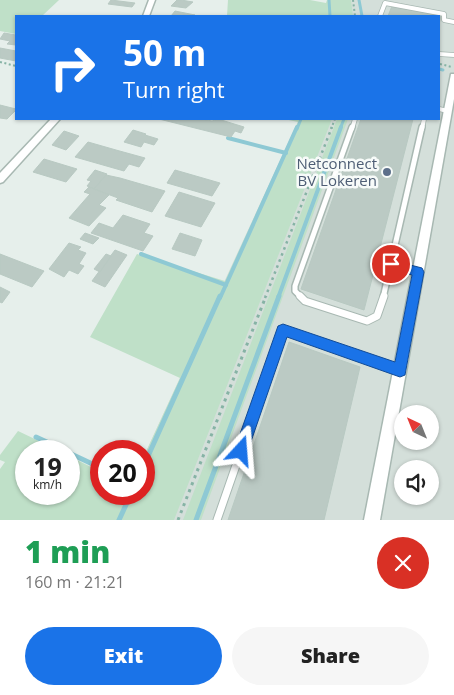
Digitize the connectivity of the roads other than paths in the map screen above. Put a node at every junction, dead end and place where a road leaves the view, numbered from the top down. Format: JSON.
{"nodes":[{"id":1,"x":152,"y":0,"type":"edge"},
{"id":2,"x":146,"y":15,"type":"edge"},
{"id":3,"x":380,"y":15,"type":"edge"},
{"id":4,"x":454,"y":22,"type":"edge"},
{"id":5,"x":440,"y":54,"type":"edge"},
{"id":6,"x":454,"y":55,"type":"edge"},
{"id":7,"x":454,"y":76,"type":"edge"},
{"id":8,"x":444,"y":110,"type":"edge"},
{"id":9,"x":55,"y":120,"type":"edge"},
{"id":10,"x":355,"y":120,"type":"edge"},
{"id":11,"x":424,"y":120,"type":"edge"},
{"id":12,"x":0,"y":179,"type":"edge"},
{"id":13,"x":391,"y":264,"type":"junction"},
{"id":14,"x":418,"y":272,"type":"junction"},
{"id":15,"x":400,"y":371,"type":"junction"},
{"id":16,"x":217,"y":520,"type":"edge"},
{"id":17,"x":372,"y":520,"type":"edge"}],
"edges":[{"from":1,"to":2,"type":"street"},
{"from":3,"to":4,"type":"lane"},
{"from":5,"to":6,"type":"lane"},
{"from":7,"to":8,"type":"street"},
{"from":8,"to":14,"type":"street"},
{"from":9,"to":12,"type":"street"},
{"from":10,"to":13,"type":"lane"},
{"from":11,"to":13,"type":"lane"},
{"from":13,"to":14,"type":"lane"},
{"from":14,"to":15,"type":"street"},
{"from":15,"to":16,"type":"lane"},
{"from":15,"to":17,"type":"street"}]}
